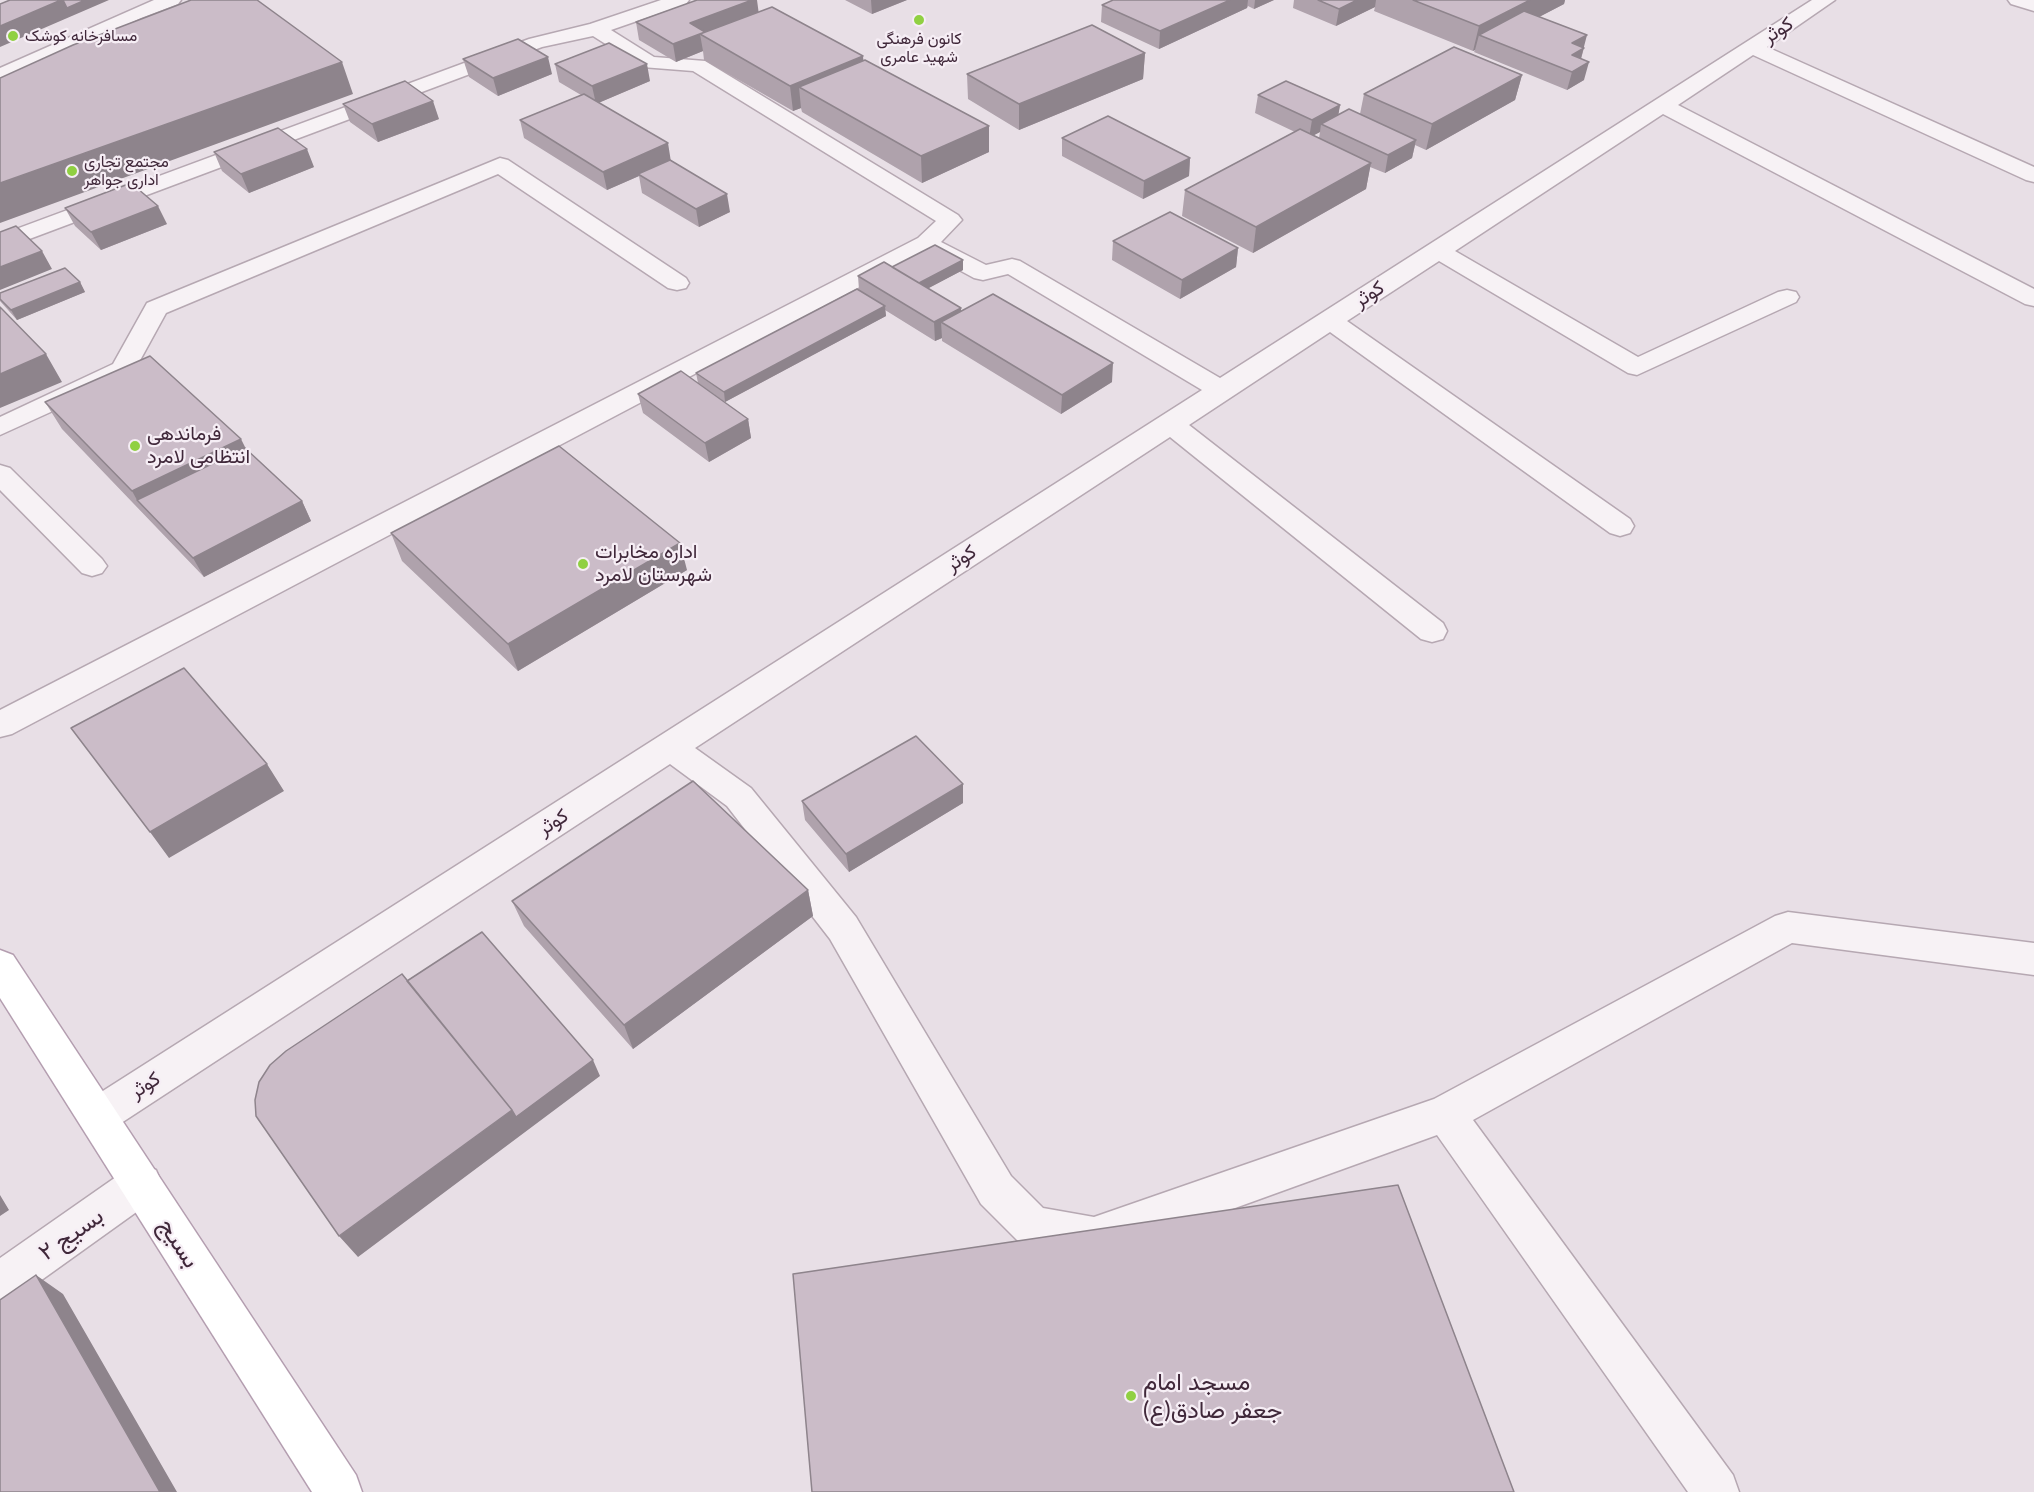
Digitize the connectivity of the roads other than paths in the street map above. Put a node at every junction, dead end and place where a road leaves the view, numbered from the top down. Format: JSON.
{"nodes":[{"id":1,"x":116,"y":0,"type":"edge"},
{"id":2,"x":171,"y":0,"type":"edge"},
{"id":3,"x":679,"y":0,"type":"edge"},
{"id":4,"x":1825,"y":0,"type":"edge"},
{"id":5,"x":2018,"y":0,"type":"edge"},
{"id":6,"x":2034,"y":5,"type":"edge"},
{"id":7,"x":134,"y":14,"type":"junction"},
{"id":8,"x":596,"y":28,"type":"junction"},
{"id":9,"x":1751,"y":47,"type":"junction"},
{"id":10,"x":0,"y":76,"type":"edge"},
{"id":11,"x":1662,"y":105,"type":"junction"},
{"id":12,"x":2034,"y":175,"type":"edge"},
{"id":13,"x":0,"y":243,"type":"edge"},
{"id":14,"x":926,"y":243,"type":"junction"},
{"id":15,"x":1437,"y":250,"type":"junction"},
{"id":16,"x":677,"y":283,"type":"dead end"},
{"id":17,"x":1787,"y":297,"type":"dead end"},
{"id":18,"x":2034,"y":299,"type":"edge"},
{"id":19,"x":1329,"y":320,"type":"junction"},
{"id":20,"x":1221,"y":390,"type":"junction"},
{"id":21,"x":1169,"y":423,"type":"junction"},
{"id":22,"x":0,"y":428,"type":"edge"},
{"id":23,"x":0,"y":474,"type":"edge"},
{"id":24,"x":1620,"y":526,"type":"dead end"},
{"id":25,"x":92,"y":566,"type":"dead end"},
{"id":26,"x":1432,"y":631,"type":"dead end"},
{"id":27,"x":0,"y":725,"type":"edge"},
{"id":28,"x":669,"y":746,"type":"junction"},
{"id":29,"x":2034,"y":959,"type":"edge"},
{"id":30,"x":6,"y":980,"type":"edge"},
{"id":31,"x":1446,"y":1114,"type":"junction"},
{"id":32,"x":98,"y":1116,"type":"junction"},
{"id":33,"x":141,"y":1184,"type":"junction"},
{"id":34,"x":0,"y":1284,"type":"edge"},
{"id":35,"x":339,"y":1492,"type":"edge"},
{"id":36,"x":1716,"y":1492,"type":"edge"}],
"edges":[{"from":1,"to":7,"type":"street"},
{"from":2,"to":7,"type":"street"},
{"from":3,"to":8,"type":"street"},
{"from":4,"to":9,"type":"street","name":"کوثر"},
{"from":5,"to":6,"type":"street"},
{"from":7,"to":10,"type":"street"},
{"from":8,"to":13,"type":"street"},
{"from":8,"to":14,"type":"street"},
{"from":9,"to":11,"type":"street","name":"کوثر"},
{"from":9,"to":12,"type":"street"},
{"from":11,"to":15,"type":"street","name":"کوثر"},
{"from":11,"to":18,"type":"street"},
{"from":14,"to":20,"type":"street"},
{"from":14,"to":27,"type":"street"},
{"from":15,"to":17,"type":"street"},
{"from":15,"to":19,"type":"street","name":"کوثر"},
{"from":16,"to":22,"type":"street"},
{"from":19,"to":20,"type":"street","name":"کوثر"},
{"from":19,"to":24,"type":"street"},
{"from":20,"to":21,"type":"street","name":"کوثر"},
{"from":21,"to":26,"type":"street"},
{"from":21,"to":28,"type":"street","name":"کوثر"},
{"from":23,"to":25,"type":"street"},
{"from":28,"to":31,"type":"street"},
{"from":28,"to":32,"type":"street","name":"کوثر"},
{"from":29,"to":31,"type":"street"},
{"from":30,"to":32,"type":"main road","name":"بسیج"},
{"from":31,"to":36,"type":"street"},
{"from":32,"to":33,"type":"main road","name":"بسیج"},
{"from":33,"to":34,"type":"street","name":"بسیج ۲"},
{"from":33,"to":35,"type":"main road","name":"بسیج"}]}
